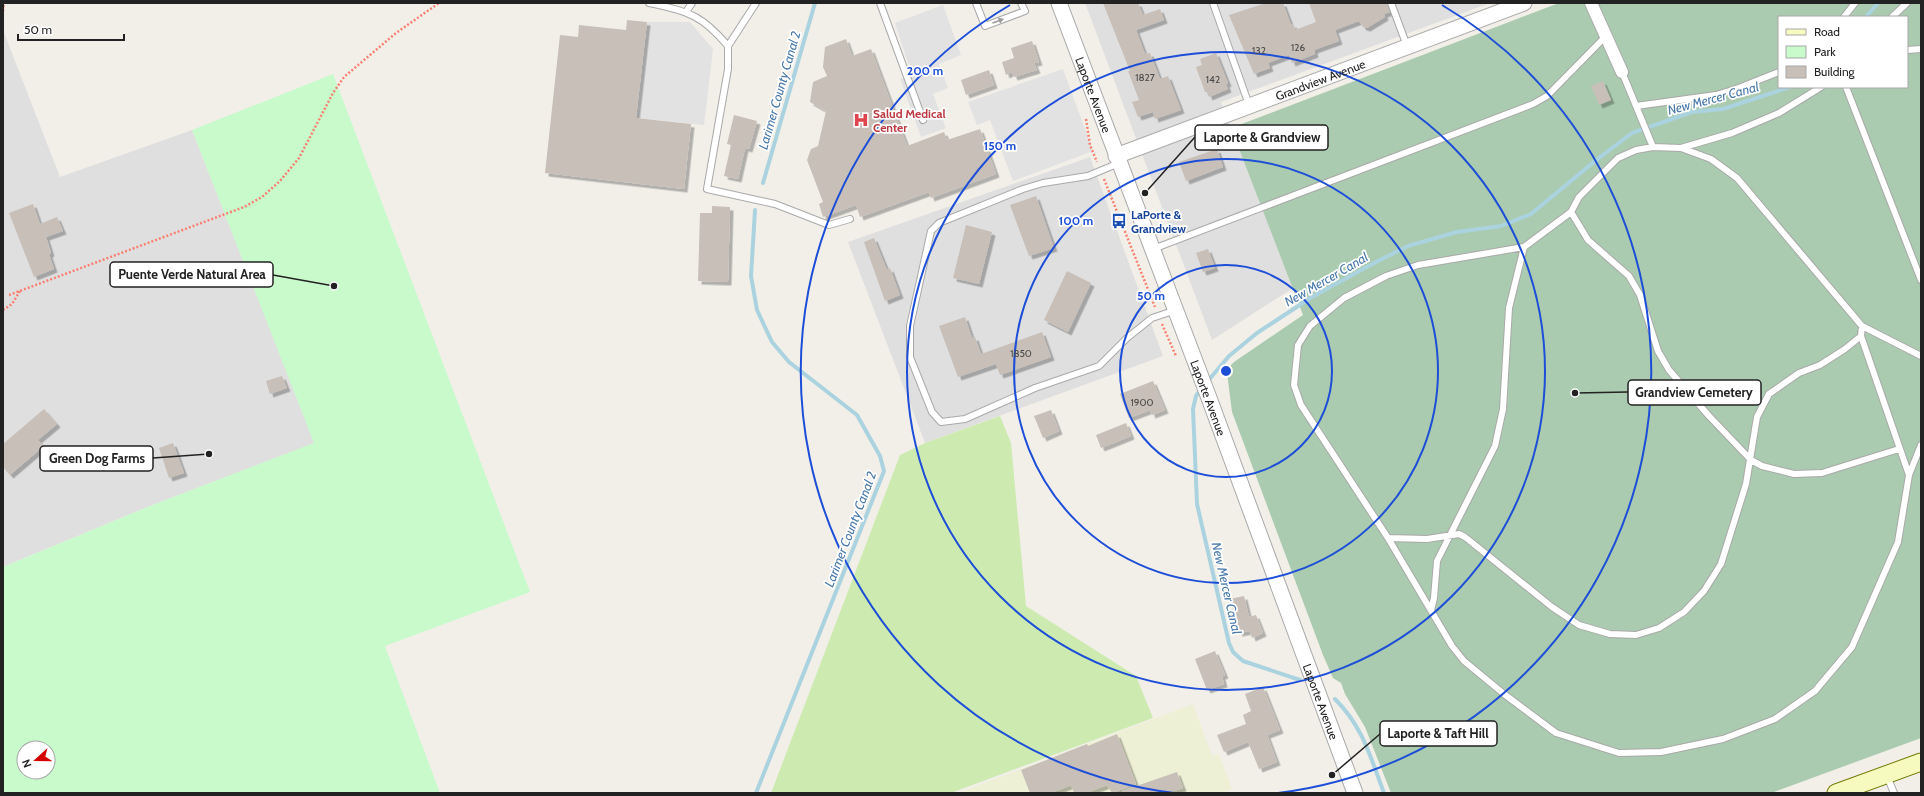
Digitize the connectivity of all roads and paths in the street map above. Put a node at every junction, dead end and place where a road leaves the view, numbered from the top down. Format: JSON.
{"nodes":[{"id":1,"x":4,"y":3,"type":"edge"},
{"id":2,"x":439,"y":3,"type":"edge"},
{"id":3,"x":649,"y":3,"type":"edge"},
{"id":4,"x":692,"y":3,"type":"edge"},
{"id":5,"x":756,"y":3,"type":"edge"},
{"id":6,"x":880,"y":3,"type":"edge"},
{"id":7,"x":976,"y":3,"type":"edge"},
{"id":8,"x":1021,"y":3,"type":"edge"},
{"id":9,"x":1059,"y":3,"type":"edge"},
{"id":10,"x":1213,"y":3,"type":"edge"},
{"id":11,"x":1391,"y":3,"type":"edge"},
{"id":12,"x":1524,"y":3,"type":"edge"},
{"id":13,"x":1591,"y":3,"type":"edge"},
{"id":14,"x":1855,"y":3,"type":"edge"},
{"id":15,"x":1895,"y":3,"type":"edge"},
{"id":16,"x":1907,"y":3,"type":"edge"},
{"id":17,"x":3,"y":11,"type":"edge"},
{"id":18,"x":1897,"y":11,"type":"junction"},
{"id":19,"x":686,"y":12,"type":"junction"},
{"id":20,"x":1845,"y":16,"type":"edge"},
{"id":21,"x":1893,"y":16,"type":"edge"},
{"id":22,"x":1606,"y":36,"type":"junction"},
{"id":23,"x":728,"y":46,"type":"junction"},
{"id":24,"x":1408,"y":47,"type":"junction"},
{"id":25,"x":1921,"y":49,"type":"edge"},
{"id":26,"x":1908,"y":50,"type":"edge"},
{"id":27,"x":1622,"y":72,"type":"joint"},
{"id":28,"x":1778,"y":72,"type":"edge"},
{"id":29,"x":1819,"y":88,"type":"edge"},
{"id":30,"x":1846,"y":88,"type":"edge"},
{"id":31,"x":1250,"y":106,"type":"junction"},
{"id":32,"x":1636,"y":106,"type":"junction"},
{"id":33,"x":923,"y":120,"type":"dead end"},
{"id":34,"x":1090,"y":145,"type":"dead end"},
{"id":35,"x":1653,"y":147,"type":"junction"},
{"id":36,"x":1681,"y":148,"type":"junction"},
{"id":37,"x":1118,"y":160,"type":"junction"},
{"id":38,"x":1101,"y":171,"type":"junction"},
{"id":39,"x":1571,"y":212,"type":"junction"},
{"id":40,"x":850,"y":219,"type":"dead end"},
{"id":41,"x":1524,"y":247,"type":"junction"},
{"id":42,"x":1153,"y":249,"type":"junction"},
{"id":43,"x":1921,"y":280,"type":"edge"},
{"id":44,"x":22,"y":290,"type":"junction"},
{"id":45,"x":9,"y":295,"type":"dead end"},
{"id":46,"x":3,"y":310,"type":"edge"},
{"id":47,"x":1176,"y":310,"type":"junction"},
{"id":48,"x":1159,"y":316,"type":"junction"},
{"id":49,"x":1862,"y":326,"type":"junction"},
{"id":50,"x":1861,"y":336,"type":"junction"},
{"id":51,"x":1921,"y":356,"type":"edge"},
{"id":52,"x":1179,"y":361,"type":"dead end"},
{"id":53,"x":1921,"y":445,"type":"edge"},
{"id":54,"x":1899,"y":449,"type":"junction"},
{"id":55,"x":1751,"y":460,"type":"junction"},
{"id":56,"x":1909,"y":475,"type":"junction"},
{"id":57,"x":1449,"y":535,"type":"junction"},
{"id":58,"x":1388,"y":538,"type":"junction"},
{"id":59,"x":1431,"y":610,"type":"junction"},
{"id":60,"x":1921,"y":762,"type":"edge"},
{"id":61,"x":1886,"y":774,"type":"junction"},
{"id":62,"x":1355,"y":793,"type":"edge"},
{"id":63,"x":1836,"y":793,"type":"edge"},
{"id":64,"x":1894,"y":793,"type":"edge"}],
"edges":[{"from":1,"to":17,"type":"path"},
{"from":2,"to":44,"type":"path"},
{"from":3,"to":19,"type":"lane"},
{"from":4,"to":19,"type":"lane"},
{"from":5,"to":23,"type":"lane"},
{"from":6,"to":33,"type":"lane"},
{"from":7,"to":8,"type":"lane","one_way":true},
{"from":9,"to":37,"type":"street","name":"Laporte Avenue"},
{"from":10,"to":31,"type":"lane"},
{"from":11,"to":24,"type":"lane"},
{"from":12,"to":24,"type":"street","name":"Grandview Avenue"},
{"from":13,"to":22,"type":"street"},
{"from":14,"to":20,"type":"lane"},
{"from":15,"to":18,"type":"lane"},
{"from":16,"to":18,"type":"lane"},
{"from":18,"to":21,"type":"lane"},
{"from":19,"to":23,"type":"lane"},
{"from":22,"to":27,"type":"street"},
{"from":22,"to":42,"type":"lane"},
{"from":23,"to":40,"type":"lane"},
{"from":24,"to":31,"type":"street","name":"Grandview Avenue"},
{"from":25,"to":26,"type":"lane"},
{"from":27,"to":32,"type":"lane"},
{"from":28,"to":32,"type":"lane"},
{"from":29,"to":36,"type":"lane"},
{"from":30,"to":43,"type":"lane"},
{"from":31,"to":37,"type":"street","name":"Grandview Avenue"},
{"from":32,"to":35,"type":"lane"},
{"from":34,"to":38,"type":"path"},
{"from":35,"to":36,"type":"lane"},
{"from":35,"to":39,"type":"lane"},
{"from":36,"to":49,"type":"lane"},
{"from":37,"to":38,"type":"lane"},
{"from":37,"to":42,"type":"street","name":"Laporte Avenue"},
{"from":38,"to":48,"type":"path"},
{"from":38,"to":48,"type":"lane"},
{"from":39,"to":41,"type":"lane"},
{"from":39,"to":55,"type":"lane"},
{"from":41,"to":57,"type":"lane"},
{"from":41,"to":58,"type":"lane"},
{"from":42,"to":47,"type":"street","name":"Laporte Avenue"},
{"from":44,"to":45,"type":"path"},
{"from":44,"to":46,"type":"path"},
{"from":47,"to":48,"type":"lane"},
{"from":47,"to":62,"type":"street","name":"Laporte Avenue"},
{"from":48,"to":52,"type":"path"},
{"from":49,"to":50,"type":"lane"},
{"from":49,"to":51,"type":"lane"},
{"from":50,"to":54,"type":"lane"},
{"from":50,"to":55,"type":"lane"},
{"from":53,"to":56,"type":"lane"},
{"from":54,"to":55,"type":"lane"},
{"from":54,"to":56,"type":"lane"},
{"from":55,"to":57,"type":"lane"},
{"from":56,"to":59,"type":"lane"},
{"from":57,"to":58,"type":"lane"},
{"from":57,"to":59,"type":"lane"},
{"from":58,"to":59,"type":"lane"},
{"from":60,"to":61,"type":"main road"},
{"from":61,"to":63,"type":"main road"},
{"from":61,"to":64,"type":"lane"}]}
